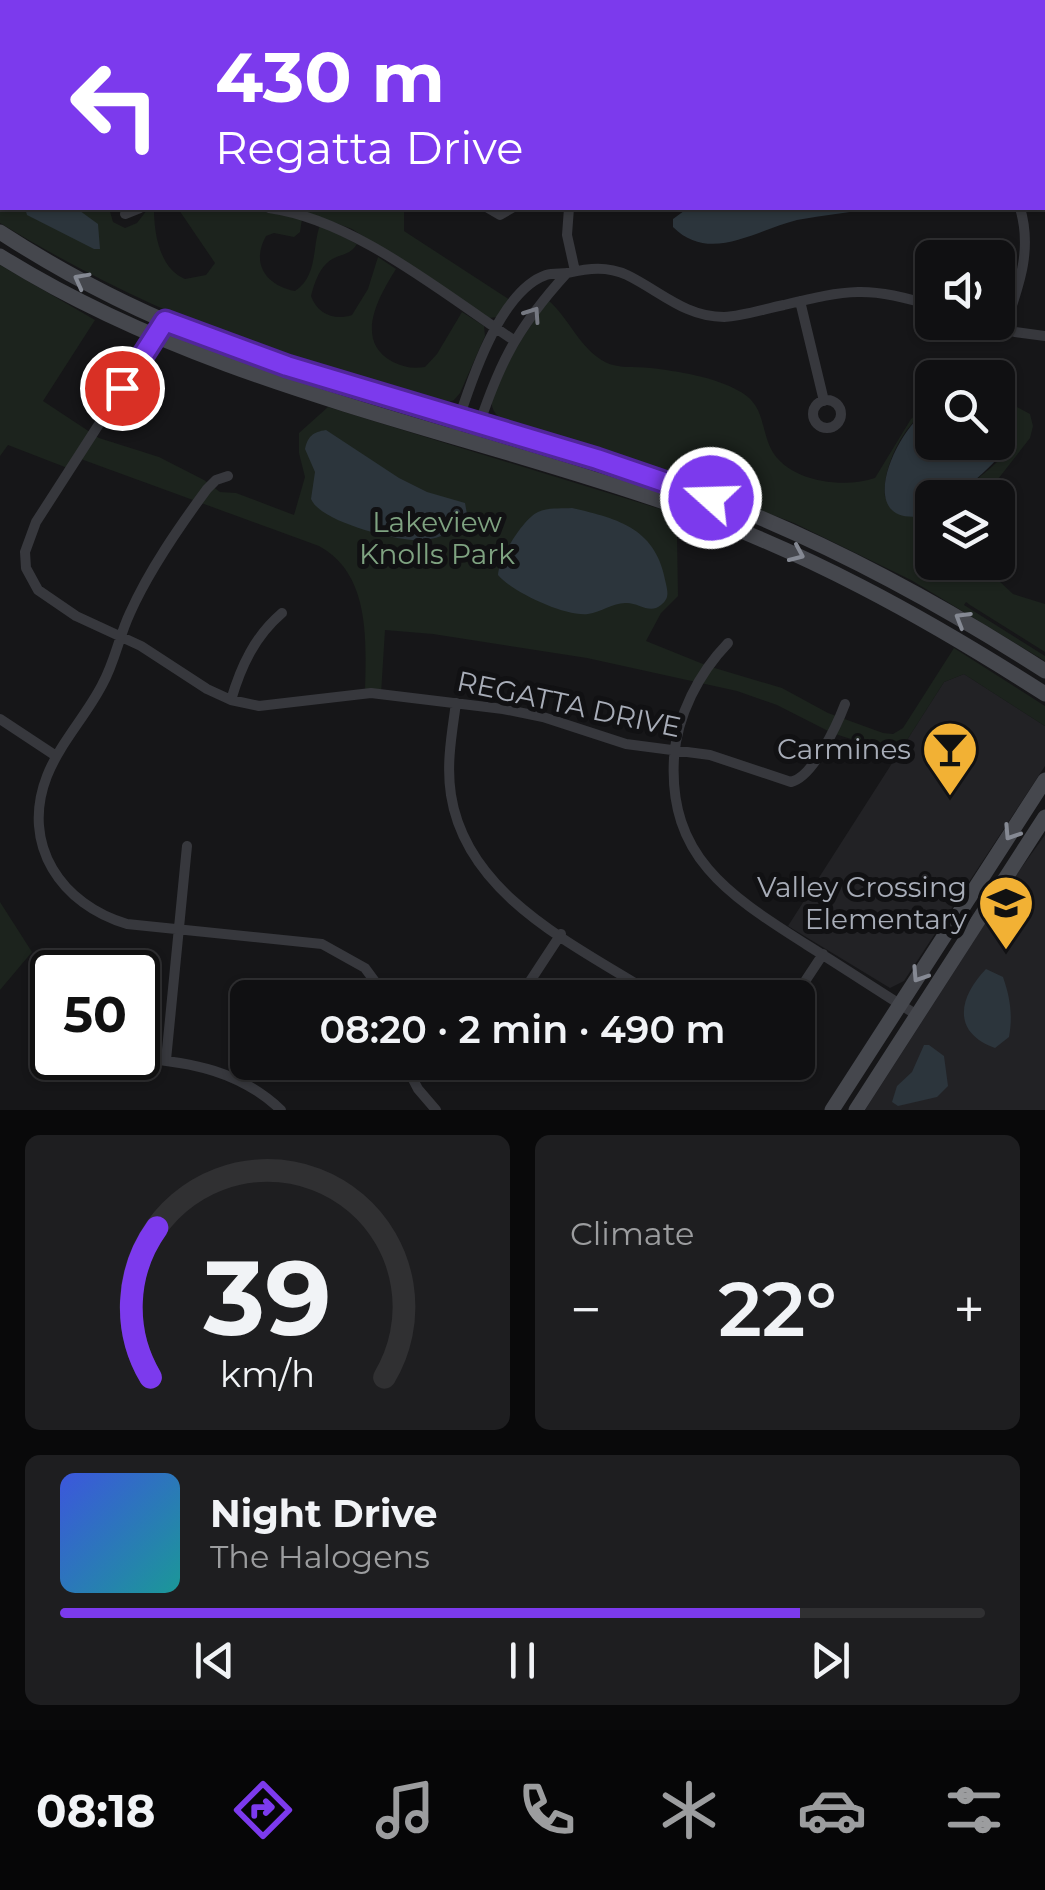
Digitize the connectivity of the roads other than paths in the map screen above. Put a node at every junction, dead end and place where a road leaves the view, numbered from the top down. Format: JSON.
{"nodes":[{"id":1,"x":135,"y":210,"type":"edge"},
{"id":2,"x":280,"y":210,"type":"edge"},
{"id":3,"x":569,"y":210,"type":"edge"},
{"id":4,"x":1020,"y":210,"type":"edge"},
{"id":5,"x":125,"y":214,"type":"dead end"},
{"id":6,"x":0,"y":232,"type":"edge"},
{"id":7,"x":0,"y":256,"type":"edge"},
{"id":8,"x":571,"y":272,"type":"junction"},
{"id":9,"x":1015,"y":293,"type":"edge"},
{"id":10,"x":915,"y":300,"type":"edge"},
{"id":11,"x":800,"y":301,"type":"junction"},
{"id":12,"x":165,"y":321,"type":"junction"},
{"id":13,"x":496,"y":329,"type":"junction"},
{"id":14,"x":1015,"y":331,"type":"edge"},
{"id":15,"x":1045,"y":336,"type":"edge"},
{"id":16,"x":154,"y":338,"type":"junction"},
{"id":17,"x":514,"y":341,"type":"junction"},
{"id":18,"x":824,"y":401,"type":"dead end"},
{"id":19,"x":459,"y":418,"type":"junction"},
{"id":20,"x":479,"y":424,"type":"junction"},
{"id":21,"x":453,"y":437,"type":"junction"},
{"id":22,"x":473,"y":443,"type":"junction"},
{"id":23,"x":228,"y":476,"type":"dead end"},
{"id":24,"x":282,"y":613,"type":"dead end"},
{"id":25,"x":120,"y":636,"type":"junction"},
{"id":26,"x":728,"y":642,"type":"dead end"},
{"id":27,"x":1045,"y":670,"type":"edge"},
{"id":28,"x":1045,"y":694,"type":"edge"},
{"id":29,"x":231,"y":700,"type":"junction"},
{"id":30,"x":456,"y":703,"type":"junction"},
{"id":31,"x":845,"y":704,"type":"dead end"},
{"id":32,"x":0,"y":719,"type":"edge"},
{"id":33,"x":675,"y":750,"type":"junction"},
{"id":34,"x":56,"y":756,"type":"junction"},
{"id":35,"x":1045,"y":780,"type":"edge"},
{"id":36,"x":1045,"y":817,"type":"edge"},
{"id":37,"x":187,"y":846,"type":"dead end"},
{"id":38,"x":178,"y":929,"type":"junction"},
{"id":39,"x":560,"y":934,"type":"junction"},
{"id":40,"x":823,"y":954,"type":"junction"},
{"id":41,"x":373,"y":980,"type":"edge"},
{"id":42,"x":531,"y":980,"type":"edge"},
{"id":43,"x":631,"y":980,"type":"edge"},
{"id":44,"x":806,"y":980,"type":"edge"},
{"id":45,"x":900,"y":1005,"type":"junction"},
{"id":46,"x":916,"y":1015,"type":"junction"},
{"id":47,"x":160,"y":1060,"type":"edge"},
{"id":48,"x":166,"y":1060,"type":"junction"},
{"id":49,"x":412,"y":1080,"type":"edge"},
{"id":50,"x":280,"y":1110,"type":"edge"},
{"id":51,"x":436,"y":1110,"type":"edge"},
{"id":52,"x":832,"y":1110,"type":"edge"},
{"id":53,"x":856,"y":1110,"type":"edge"}],
"edges":[{"from":1,"to":5,"type":"street"},
{"from":2,"to":13,"type":"street"},
{"from":3,"to":8,"type":"street"},
{"from":4,"to":9,"type":"street"},
{"from":12,"to":6,"type":"main road","one_way":true},
{"from":7,"to":16,"type":"main road"},
{"from":8,"to":11,"type":"street"},
{"from":8,"to":13,"type":"street"},
{"from":17,"to":8,"type":"street","one_way":true},
{"from":10,"to":11,"type":"street"},
{"from":11,"to":18,"type":"street"},
{"from":12,"to":16,"type":"street","name":"REGATTA DRIVE"},
{"from":12,"to":19,"type":"main road"},
{"from":13,"to":17,"type":"street"},
{"from":13,"to":19,"type":"street"},
{"from":14,"to":15,"type":"street"},
{"from":16,"to":21,"type":"main road"},
{"from":16,"to":25,"type":"street","name":"REGATTA DRIVE"},
{"from":17,"to":20,"type":"street"},
{"from":19,"to":20,"type":"main road"},
{"from":19,"to":21,"type":"street"},
{"from":20,"to":22,"type":"street"},
{"from":27,"to":20,"type":"main road","one_way":true},
{"from":21,"to":22,"type":"main road"},
{"from":22,"to":28,"type":"main road","one_way":true},
{"from":23,"to":25,"type":"street"},
{"from":24,"to":29,"type":"street"},
{"from":25,"to":29,"type":"street","name":"REGATTA DRIVE"},
{"from":25,"to":34,"type":"street"},
{"from":26,"to":33,"type":"street"},
{"from":29,"to":30,"type":"street","name":"REGATTA DRIVE"},
{"from":30,"to":33,"type":"street","name":"REGATTA DRIVE"},
{"from":30,"to":39,"type":"street"},
{"from":31,"to":33,"type":"street","name":"REGATTA DRIVE"},
{"from":32,"to":34,"type":"street"},
{"from":33,"to":40,"type":"street"},
{"from":34,"to":38,"type":"street"},
{"from":35,"to":45,"type":"main road","one_way":true},
{"from":36,"to":46,"type":"main road"},
{"from":37,"to":38,"type":"street"},
{"from":38,"to":41,"type":"street"},
{"from":38,"to":48,"type":"street"},
{"from":39,"to":42,"type":"street"},
{"from":39,"to":43,"type":"street"},
{"from":40,"to":44,"type":"street"},
{"from":40,"to":45,"type":"street"},
{"from":45,"to":46,"type":"street"},
{"from":45,"to":52,"type":"main road"},
{"from":46,"to":53,"type":"main road"},
{"from":47,"to":48,"type":"street"},
{"from":48,"to":50,"type":"street"},
{"from":49,"to":51,"type":"street"}]}
